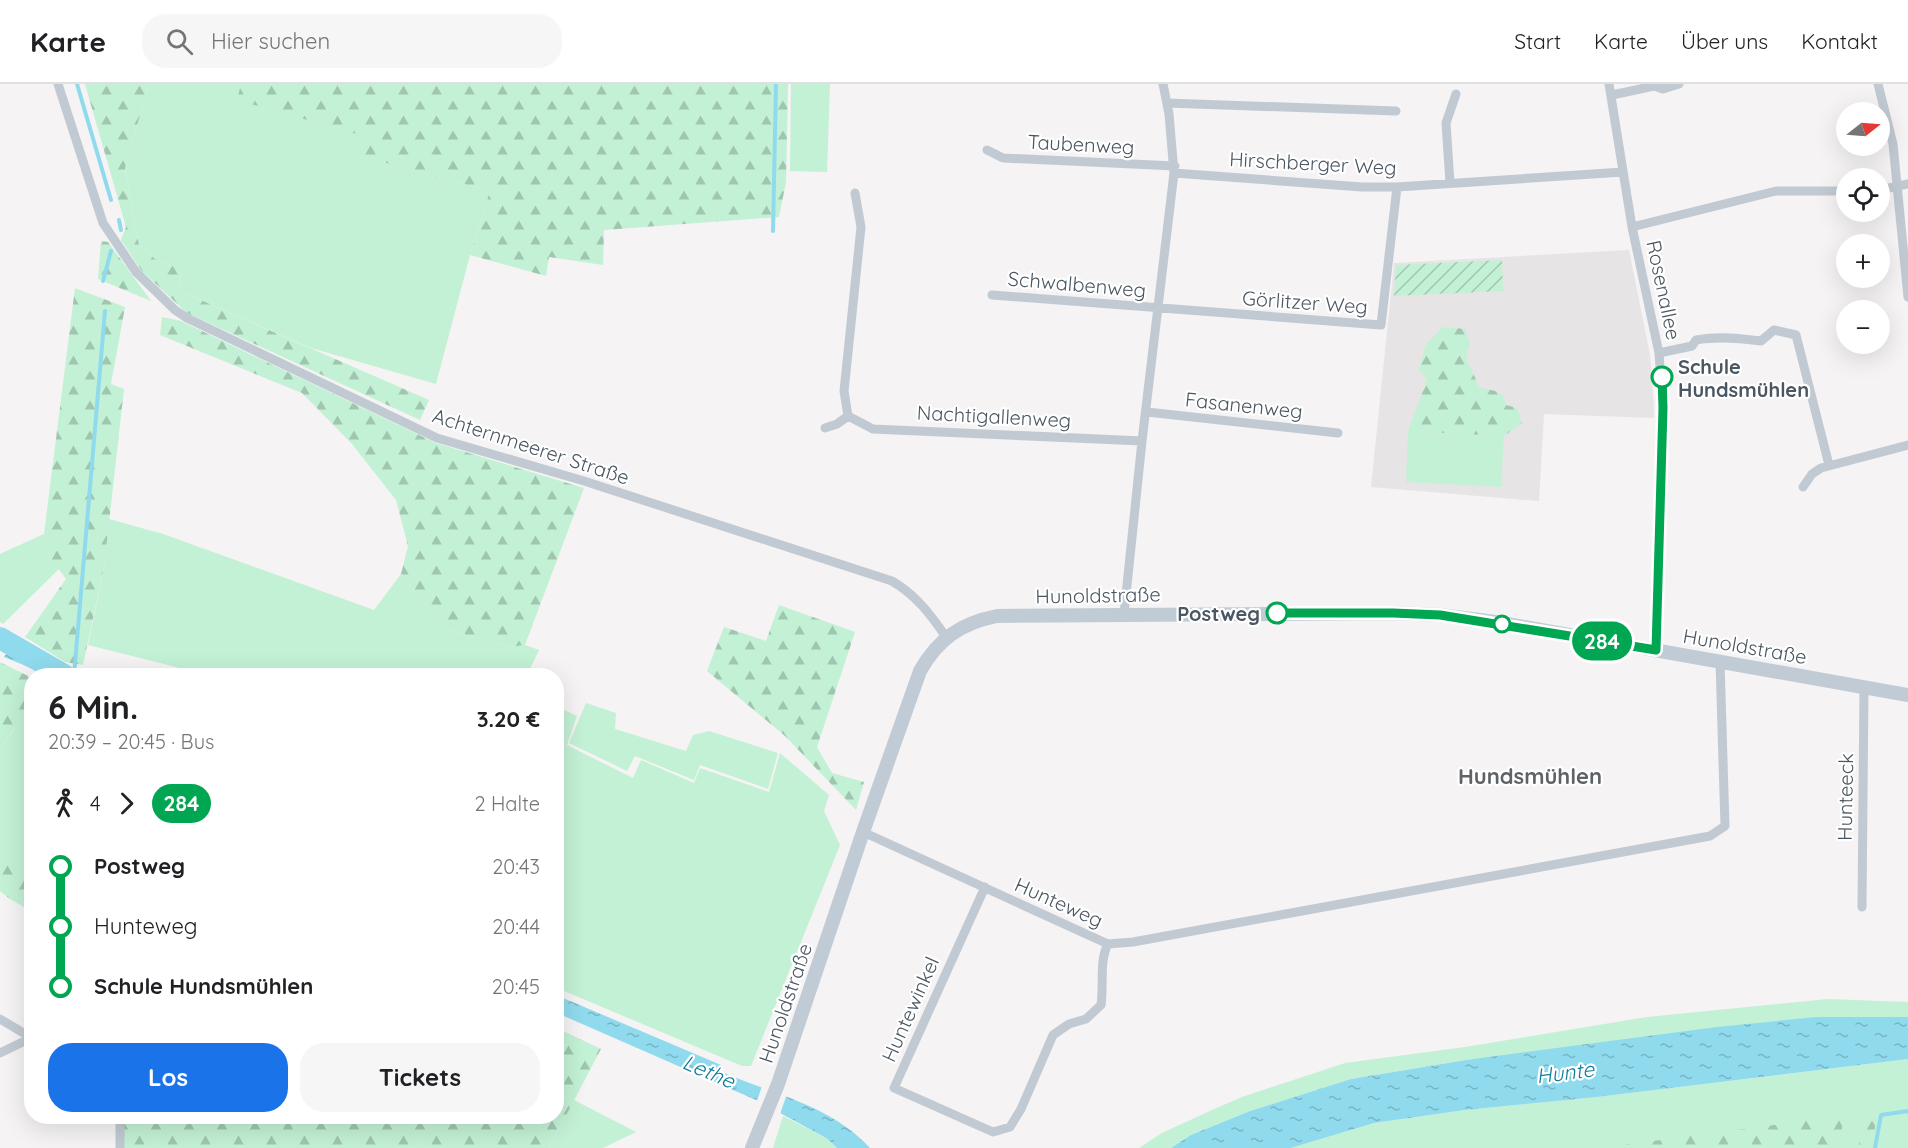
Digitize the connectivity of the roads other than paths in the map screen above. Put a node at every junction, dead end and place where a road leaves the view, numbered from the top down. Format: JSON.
{"nodes":[{"id":1,"x":58,"y":84,"type":"edge"},
{"id":2,"x":1163,"y":84,"type":"edge"},
{"id":3,"x":1609,"y":84,"type":"edge"},
{"id":4,"x":1679,"y":84,"type":"edge"},
{"id":5,"x":1878,"y":84,"type":"edge"},
{"id":6,"x":1456,"y":94,"type":"dead end"},
{"id":7,"x":1612,"y":95,"type":"junction"},
{"id":8,"x":1167,"y":103,"type":"junction"},
{"id":9,"x":1396,"y":111,"type":"dead end"},
{"id":10,"x":987,"y":150,"type":"dead end"},
{"id":11,"x":1175,"y":170,"type":"junction"},
{"id":12,"x":1623,"y":172,"type":"junction"},
{"id":13,"x":1450,"y":183,"type":"junction"},
{"id":14,"x":1908,"y":184,"type":"edge"},
{"id":15,"x":1396,"y":187,"type":"junction"},
{"id":16,"x":1898,"y":187,"type":"junction"},
{"id":17,"x":1890,"y":188,"type":"edge"},
{"id":18,"x":1836,"y":191,"type":"edge"},
{"id":19,"x":855,"y":193,"type":"dead end"},
{"id":20,"x":1632,"y":227,"type":"junction"},
{"id":21,"x":992,"y":295,"type":"dead end"},
{"id":22,"x":1908,"y":297,"type":"edge"},
{"id":23,"x":1158,"y":309,"type":"junction"},
{"id":24,"x":1659,"y":353,"type":"junction"},
{"id":25,"x":1147,"y":412,"type":"junction"},
{"id":26,"x":848,"y":416,"type":"junction"},
{"id":27,"x":825,"y":428,"type":"dead end"},
{"id":28,"x":1338,"y":433,"type":"dead end"},
{"id":29,"x":1142,"y":441,"type":"junction"},
{"id":30,"x":1908,"y":445,"type":"edge"},
{"id":31,"x":1829,"y":465,"type":"junction"},
{"id":32,"x":1803,"y":487,"type":"dead end"},
{"id":33,"x":1124,"y":614,"type":"junction"},
{"id":34,"x":945,"y":637,"type":"junction"},
{"id":35,"x":1656,"y":650,"type":"junction"},
{"id":36,"x":1720,"y":662,"type":"junction"},
{"id":37,"x":1864,"y":687,"type":"junction"},
{"id":38,"x":1908,"y":695,"type":"edge"},
{"id":39,"x":863,"y":832,"type":"junction"},
{"id":40,"x":985,"y":888,"type":"junction"},
{"id":41,"x":1862,"y":907,"type":"dead end"},
{"id":42,"x":1108,"y":944,"type":"junction"},
{"id":43,"x":0,"y":1019,"type":"edge"},
{"id":44,"x":24,"y":1034,"type":"edge"},
{"id":45,"x":24,"y":1041,"type":"edge"},
{"id":46,"x":0,"y":1053,"type":"edge"},
{"id":47,"x":120,"y":1124,"type":"edge"},
{"id":48,"x":120,"y":1148,"type":"edge"},
{"id":49,"x":752,"y":1148,"type":"edge"}],
"edges":[{"from":1,"to":34,"type":"street","name":"Achternmeerer Straße"},
{"from":2,"to":8,"type":"street"},
{"from":3,"to":7,"type":"street","name":"Rosenallee"},
{"from":4,"to":7,"type":"street"},
{"from":5,"to":16,"type":"street"},
{"from":6,"to":13,"type":"street"},
{"from":7,"to":12,"type":"street","name":"Rosenallee"},
{"from":8,"to":9,"type":"street"},
{"from":8,"to":11,"type":"street"},
{"from":10,"to":11,"type":"street","name":"Taubenweg"},
{"from":11,"to":15,"type":"street","name":"Hirschberger Weg"},
{"from":11,"to":23,"type":"street"},
{"from":12,"to":13,"type":"street","name":"Hirschberger Weg"},
{"from":12,"to":20,"type":"street","name":"Rosenallee"},
{"from":13,"to":15,"type":"street","name":"Hirschberger Weg"},
{"from":14,"to":16,"type":"street"},
{"from":15,"to":23,"type":"street","name":"Görlitzer Weg"},
{"from":16,"to":17,"type":"street"},
{"from":16,"to":22,"type":"street"},
{"from":18,"to":20,"type":"street"},
{"from":19,"to":26,"type":"street"},
{"from":20,"to":24,"type":"street","name":"Rosenallee"},
{"from":21,"to":23,"type":"street","name":"Schwalbenweg"},
{"from":23,"to":25,"type":"street"},
{"from":24,"to":31,"type":"street"},
{"from":24,"to":35,"type":"street","name":"Rosenallee"},
{"from":25,"to":28,"type":"street","name":"Fasanenweg"},
{"from":25,"to":29,"type":"street"},
{"from":26,"to":27,"type":"street"},
{"from":26,"to":29,"type":"street","name":"Nachtigallenweg"},
{"from":29,"to":33,"type":"street"},
{"from":30,"to":31,"type":"street"},
{"from":31,"to":32,"type":"street"},
{"from":33,"to":34,"type":"street","name":"Hunoldstraße"},
{"from":33,"to":35,"type":"street","name":"Hunoldstraße"},
{"from":34,"to":39,"type":"street","name":"Hunoldstraße"},
{"from":35,"to":36,"type":"street","name":"Hunoldstraße"},
{"from":36,"to":37,"type":"street","name":"Hunoldstraße"},
{"from":36,"to":42,"type":"street","name":"Hunteweg"},
{"from":37,"to":38,"type":"street","name":"Hunoldstraße"},
{"from":37,"to":41,"type":"street","name":"Hunteeck"},
{"from":39,"to":40,"type":"street","name":"Hunteweg"},
{"from":39,"to":49,"type":"street","name":"Hunoldstraße"},
{"from":40,"to":42,"type":"street","name":"Hunteweg"},
{"from":40,"to":42,"type":"street","name":"Huntewinkel"},
{"from":43,"to":44,"type":"street"},
{"from":45,"to":46,"type":"street"},
{"from":47,"to":48,"type":"street"}]}
